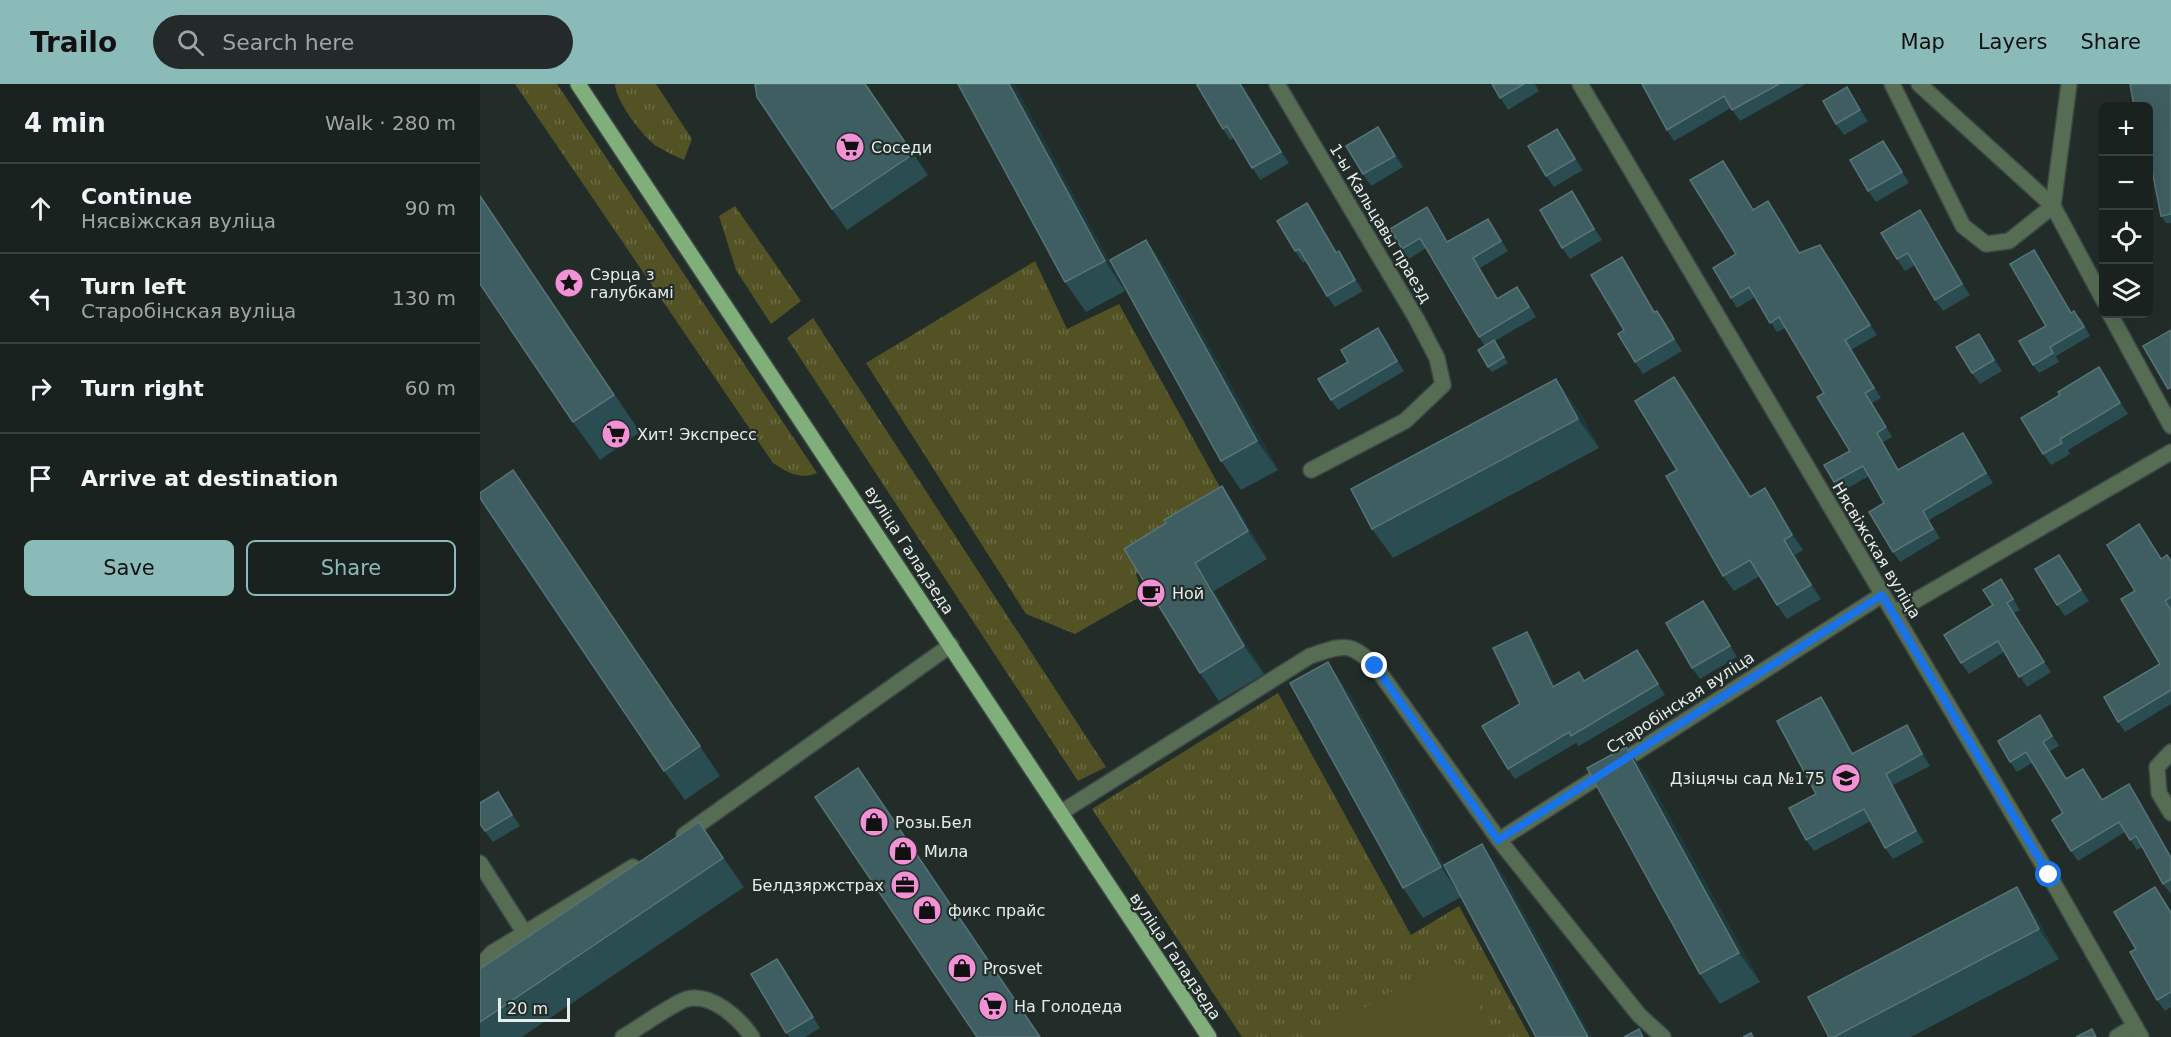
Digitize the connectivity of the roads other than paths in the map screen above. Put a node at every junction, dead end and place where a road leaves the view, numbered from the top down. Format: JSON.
{"nodes":[{"id":1,"x":578,"y":84,"type":"edge"},
{"id":2,"x":1277,"y":84,"type":"edge"},
{"id":3,"x":1580,"y":84,"type":"edge"},
{"id":4,"x":1892,"y":84,"type":"edge"},
{"id":5,"x":1919,"y":84,"type":"edge"},
{"id":6,"x":2070,"y":84,"type":"edge"},
{"id":7,"x":2053,"y":207,"type":"junction"},
{"id":8,"x":2099,"y":293,"type":"edge"},
{"id":9,"x":2112,"y":318,"type":"edge"},
{"id":10,"x":2171,"y":426,"type":"edge"},
{"id":11,"x":2171,"y":452,"type":"edge"},
{"id":12,"x":1311,"y":470,"type":"dead end"},
{"id":13,"x":1882,"y":595,"type":"junction"},
{"id":14,"x":1894,"y":613,"type":"junction"},
{"id":15,"x":951,"y":645,"type":"junction"},
{"id":16,"x":2171,"y":752,"type":"edge"},
{"id":17,"x":1060,"y":813,"type":"junction"},
{"id":18,"x":2171,"y":813,"type":"edge"},
{"id":19,"x":1498,"y":840,"type":"junction"},
{"id":20,"x":673,"y":844,"type":"edge"},
{"id":21,"x":643,"y":861,"type":"edge"},
{"id":22,"x":480,"y":863,"type":"edge"},
{"id":23,"x":524,"y":932,"type":"junction"},
{"id":24,"x":480,"y":966,"type":"edge"},
{"id":25,"x":2138,"y":1032,"type":"edge"},
{"id":26,"x":623,"y":1037,"type":"edge"},
{"id":27,"x":752,"y":1037,"type":"edge"},
{"id":28,"x":1209,"y":1037,"type":"edge"},
{"id":29,"x":1663,"y":1037,"type":"edge"},
{"id":30,"x":2117,"y":1037,"type":"edge"}],
"edges":[{"from":1,"to":15,"type":"main road","name":"вуліца Галадзеда"},
{"from":2,"to":12,"type":"street","name":"1-ы Кальцавы праезд"},
{"from":3,"to":13,"type":"street","name":"Нясвіжская вуліца"},
{"from":4,"to":7,"type":"street"},
{"from":5,"to":7,"type":"street"},
{"from":6,"to":7,"type":"street"},
{"from":7,"to":8,"type":"street"},
{"from":9,"to":10,"type":"street"},
{"from":11,"to":14,"type":"street"},
{"from":13,"to":14,"type":"street","name":"Нясвіжская вуліца"},
{"from":13,"to":19,"type":"street","name":"Старобінская вуліца"},
{"from":14,"to":25,"type":"street","name":"Нясвіжская вуліца"},
{"from":15,"to":17,"type":"main road","name":"вуліца Галадзеда"},
{"from":15,"to":20,"type":"street"},
{"from":16,"to":18,"type":"street"},
{"from":17,"to":19,"type":"street"},
{"from":17,"to":28,"type":"main road","name":"вуліца Галадзеда"},
{"from":19,"to":29,"type":"street"},
{"from":21,"to":23,"type":"street"},
{"from":22,"to":23,"type":"street"},
{"from":23,"to":24,"type":"street"},
{"from":25,"to":30,"type":"street"},
{"from":26,"to":27,"type":"street"}]}
